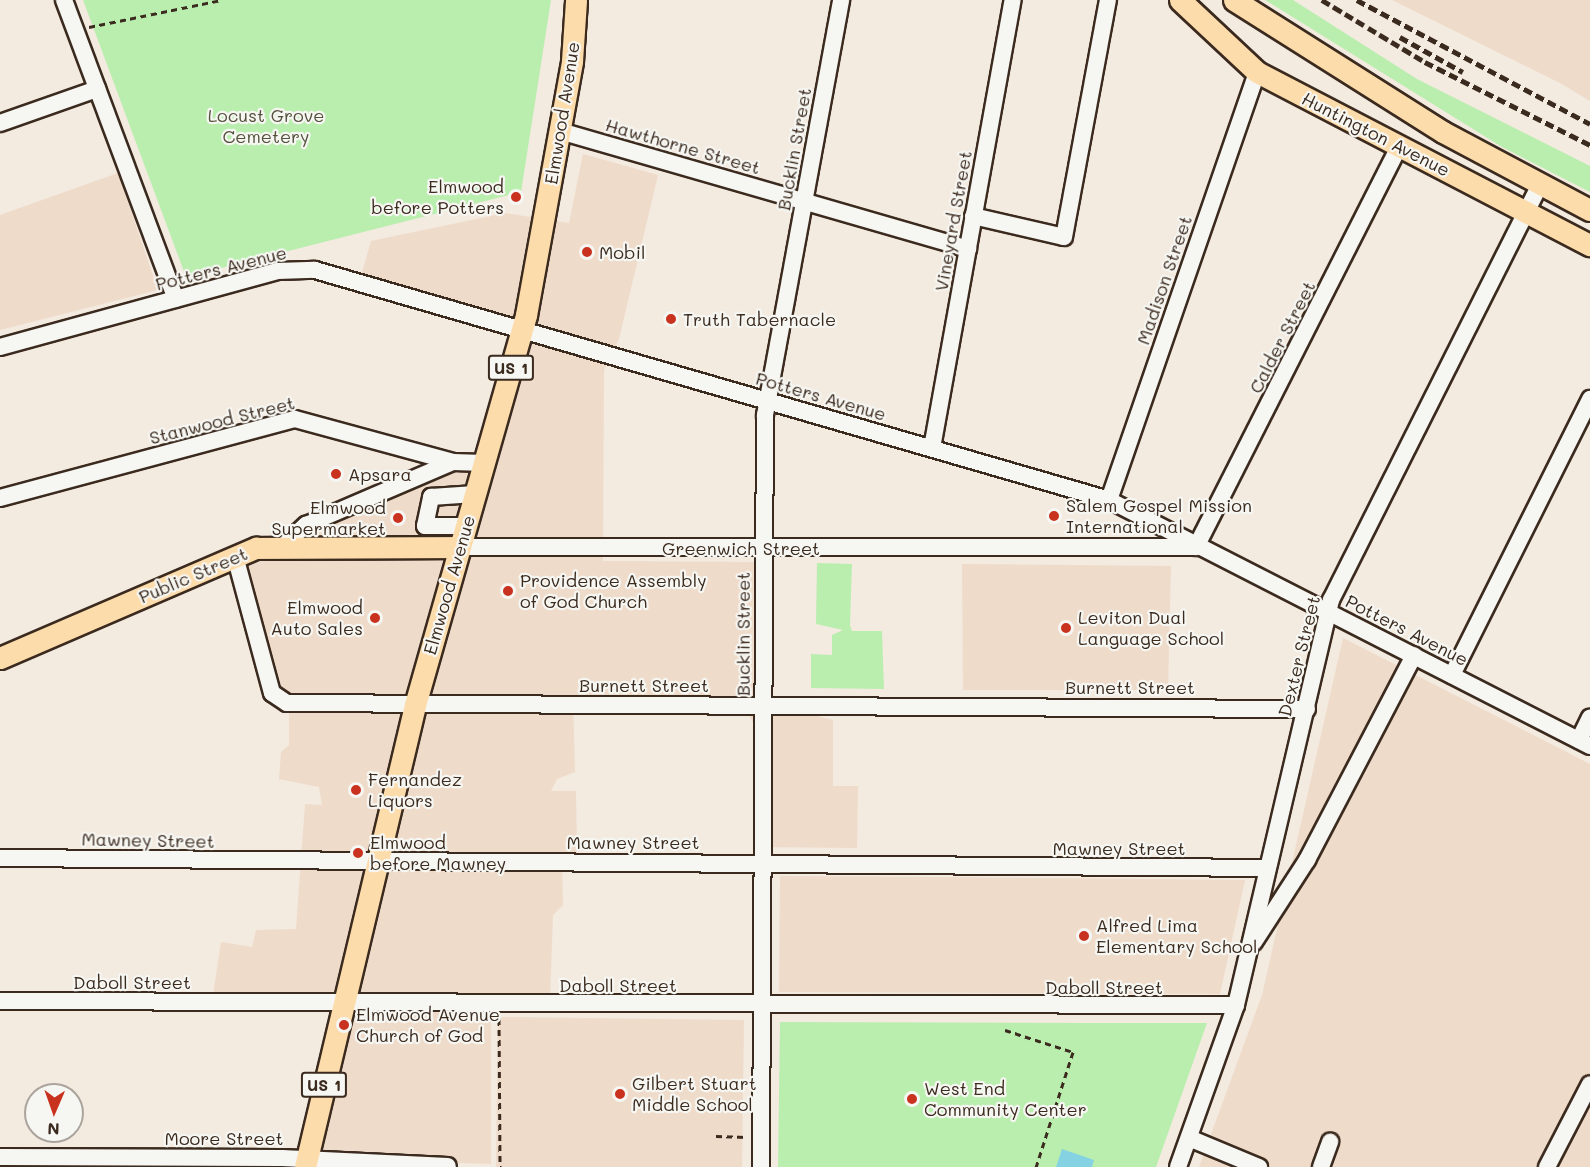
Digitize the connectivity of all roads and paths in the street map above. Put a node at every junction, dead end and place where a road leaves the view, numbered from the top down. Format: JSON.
{"nodes":[{"id":1,"x":64,"y":0,"type":"edge"},
{"id":2,"x":222,"y":0,"type":"edge"},
{"id":3,"x":576,"y":0,"type":"edge"},
{"id":4,"x":841,"y":0,"type":"edge"},
{"id":5,"x":1013,"y":0,"type":"edge"},
{"id":6,"x":1108,"y":0,"type":"edge"},
{"id":7,"x":1180,"y":0,"type":"edge"},
{"id":8,"x":1234,"y":0,"type":"edge"},
{"id":9,"x":76,"y":32,"type":"junction"},
{"id":10,"x":1257,"y":72,"type":"junction"},
{"id":11,"x":97,"y":89,"type":"junction"},
{"id":12,"x":0,"y":123,"type":"edge"},
{"id":13,"x":560,"y":131,"type":"junction"},
{"id":14,"x":1399,"y":146,"type":"junction"},
{"id":15,"x":1540,"y":184,"type":"junction"},
{"id":16,"x":805,"y":202,"type":"junction"},
{"id":17,"x":1590,"y":210,"type":"edge"},
{"id":18,"x":1526,"y":211,"type":"junction"},
{"id":19,"x":973,"y":216,"type":"junction"},
{"id":20,"x":1590,"y":244,"type":"edge"},
{"id":21,"x":968,"y":249,"type":"junction"},
{"id":22,"x":176,"y":299,"type":"junction"},
{"id":23,"x":522,"y":330,"type":"junction"},
{"id":24,"x":0,"y":347,"type":"edge"},
{"id":25,"x":1590,"y":399,"type":"edge"},
{"id":26,"x":768,"y":401,"type":"junction"},
{"id":27,"x":932,"y":448,"type":"junction"},
{"id":28,"x":453,"y":462,"type":"junction"},
{"id":29,"x":484,"y":463,"type":"junction"},
{"id":30,"x":420,"y":476,"type":"junction"},
{"id":31,"x":475,"y":494,"type":"junction"},
{"id":32,"x":431,"y":497,"type":"junction"},
{"id":33,"x":0,"y":498,"type":"edge"},
{"id":34,"x":1108,"y":500,"type":"junction"},
{"id":35,"x":425,"y":526,"type":"junction"},
{"id":36,"x":466,"y":526,"type":"junction"},
{"id":37,"x":1199,"y":545,"type":"junction"},
{"id":38,"x":282,"y":546,"type":"junction"},
{"id":39,"x":419,"y":547,"type":"junction"},
{"id":40,"x":460,"y":547,"type":"junction"},
{"id":41,"x":762,"y":548,"type":"junction"},
{"id":42,"x":235,"y":556,"type":"junction"},
{"id":43,"x":1328,"y":612,"type":"junction"},
{"id":44,"x":1414,"y":655,"type":"junction"},
{"id":45,"x":0,"y":658,"type":"edge"},
{"id":46,"x":1452,"y":675,"type":"junction"},
{"id":47,"x":762,"y":704,"type":"junction"},
{"id":48,"x":415,"y":705,"type":"junction"},
{"id":49,"x":1306,"y":709,"type":"junction"},
{"id":50,"x":1590,"y":717,"type":"edge"},
{"id":51,"x":1584,"y":743,"type":"edge"},
{"id":52,"x":0,"y":858,"type":"edge"},
{"id":53,"x":375,"y":862,"type":"junction"},
{"id":54,"x":761,"y":862,"type":"junction"},
{"id":55,"x":1267,"y":868,"type":"junction"},
{"id":56,"x":1244,"y":958,"type":"junction"},
{"id":57,"x":0,"y":1001,"type":"edge"},
{"id":58,"x":342,"y":1003,"type":"junction"},
{"id":59,"x":761,"y":1005,"type":"junction"},
{"id":60,"x":1236,"y":1005,"type":"junction"},
{"id":61,"x":499,"y":1015,"type":"dead end"},
{"id":62,"x":1005,"y":1030,"type":"dead end"},
{"id":63,"x":1588,"y":1093,"type":"edge"},
{"id":64,"x":716,"y":1137,"type":"dead end"},
{"id":65,"x":748,"y":1137,"type":"dead end"},
{"id":66,"x":1189,"y":1138,"type":"junction"},
{"id":67,"x":1330,"y":1142,"type":"dead end"},
{"id":68,"x":0,"y":1157,"type":"edge"},
{"id":69,"x":306,"y":1163,"type":"edge"},
{"id":70,"x":448,"y":1166,"type":"edge"},
{"id":71,"x":500,"y":1167,"type":"edge"},
{"id":72,"x":761,"y":1167,"type":"edge"},
{"id":73,"x":1036,"y":1167,"type":"edge"},
{"id":74,"x":1178,"y":1167,"type":"edge"},
{"id":75,"x":1258,"y":1167,"type":"edge"},
{"id":76,"x":1321,"y":1167,"type":"edge"},
{"id":77,"x":1547,"y":1167,"type":"edge"}],
"edges":[{"from":1,"to":9,"type":"street"},
{"from":2,"to":9,"type":"path"},
{"from":3,"to":13,"type":"main road","name":"Elmwood Avenue","number":"US 1"},
{"from":4,"to":16,"type":"street","name":"Bucklin Street"},
{"from":5,"to":19,"type":"street","name":"Vineyard Street"},
{"from":6,"to":19,"type":"street"},
{"from":7,"to":10,"type":"main road","name":"Huntington Avenue"},
{"from":8,"to":15,"type":"main road","name":"Huntington Avenue"},
{"from":9,"to":11,"type":"street"},
{"from":10,"to":14,"type":"main road","name":"Huntington Avenue"},
{"from":10,"to":34,"type":"street","name":"Madison Street"},
{"from":11,"to":12,"type":"street"},
{"from":11,"to":22,"type":"street"},
{"from":13,"to":16,"type":"street","name":"Hawthorne Street"},
{"from":13,"to":23,"type":"main road","name":"Elmwood Avenue","number":"US 1"},
{"from":14,"to":18,"type":"main road","name":"Huntington Avenue"},
{"from":14,"to":37,"type":"street","name":"Calder Street"},
{"from":15,"to":17,"type":"main road","name":"Huntington Avenue"},
{"from":15,"to":18,"type":"street","name":"Dexter Street"},
{"from":16,"to":21,"type":"street","name":"Hawthorne Street"},
{"from":16,"to":26,"type":"street","name":"Bucklin Street"},
{"from":18,"to":20,"type":"main road","name":"Huntington Avenue"},
{"from":18,"to":43,"type":"street","name":"Dexter Street"},
{"from":19,"to":21,"type":"street","name":"Vineyard Street"},
{"from":21,"to":27,"type":"street","name":"Vineyard Street"},
{"from":22,"to":23,"type":"street","name":"Potters Avenue"},
{"from":22,"to":24,"type":"street","name":"Potters Avenue"},
{"from":23,"to":26,"type":"street","name":"Potters Avenue"},
{"from":23,"to":29,"type":"main road","name":"Elmwood Avenue","number":"US 1"},
{"from":25,"to":46,"type":"street"},
{"from":26,"to":27,"type":"street","name":"Potters Avenue"},
{"from":26,"to":41,"type":"street","name":"Bucklin Street"},
{"from":27,"to":34,"type":"street","name":"Potters Avenue"},
{"from":28,"to":29,"type":"street","name":"Public Street"},
{"from":28,"to":30,"type":"street","name":"Public Street"},
{"from":28,"to":33,"type":"street","name":"Stanwood Street"},
{"from":29,"to":31,"type":"main road","name":"Elmwood Avenue","number":"US 1"},
{"from":30,"to":32,"type":"street"},
{"from":30,"to":38,"type":"street","name":"Public Street"},
{"from":31,"to":32,"type":"street"},
{"from":31,"to":36,"type":"main road","name":"Elmwood Avenue","number":"US 1"},
{"from":32,"to":35,"type":"street"},
{"from":34,"to":37,"type":"street","name":"Potters Avenue"},
{"from":35,"to":36,"type":"street"},
{"from":35,"to":39,"type":"street"},
{"from":36,"to":40,"type":"main road","name":"Elmwood Avenue","number":"US 1"},
{"from":37,"to":41,"type":"street","name":"Greenwich Street"},
{"from":37,"to":43,"type":"street","name":"Potters Avenue"},
{"from":38,"to":39,"type":"main road","name":"Greenwich Street"},
{"from":38,"to":42,"type":"main road","name":"Public Street"},
{"from":39,"to":40,"type":"main road","name":"Greenwich Street"},
{"from":40,"to":41,"type":"street","name":"Greenwich Street"},
{"from":40,"to":48,"type":"main road","name":"Elmwood Avenue","number":"US 1"},
{"from":41,"to":47,"type":"street","name":"Bucklin Street"},
{"from":42,"to":45,"type":"main road","name":"Public Street"},
{"from":42,"to":48,"type":"street","name":"Burnett Street"},
{"from":43,"to":44,"type":"street","name":"Potters Avenue"},
{"from":43,"to":49,"type":"street","name":"Dexter Street"},
{"from":44,"to":46,"type":"street","name":"Potters Avenue"},
{"from":44,"to":56,"type":"street"},
{"from":46,"to":51,"type":"street","name":"Potters Avenue"},
{"from":47,"to":48,"type":"street","name":"Burnett Street"},
{"from":47,"to":49,"type":"street","name":"Burnett Street"},
{"from":47,"to":54,"type":"street","name":"Bucklin Street"},
{"from":48,"to":53,"type":"main road","name":"Elmwood Avenue","number":"US 1"},
{"from":49,"to":55,"type":"street","name":"Dexter Street"},
{"from":50,"to":51,"type":"street"},
{"from":52,"to":53,"type":"street","name":"Mawney Street"},
{"from":53,"to":54,"type":"street","name":"Mawney Street"},
{"from":53,"to":58,"type":"main road","name":"Elmwood Avenue","number":"US 1"},
{"from":54,"to":55,"type":"street","name":"Mawney Street"},
{"from":54,"to":59,"type":"street","name":"Bucklin Street"},
{"from":55,"to":56,"type":"street","name":"Dexter Street"},
{"from":56,"to":60,"type":"street","name":"Dexter Street"},
{"from":57,"to":58,"type":"street","name":"Daboll Street"},
{"from":58,"to":59,"type":"street","name":"Daboll Street"},
{"from":58,"to":69,"type":"main road","name":"Elmwood Avenue","number":"US 1"},
{"from":59,"to":60,"type":"street","name":"Daboll Street"},
{"from":59,"to":72,"type":"street","name":"Bucklin Street"},
{"from":60,"to":66,"type":"street","name":"Dexter Street"},
{"from":61,"to":71,"type":"path"},
{"from":62,"to":73,"type":"path"},
{"from":63,"to":77,"type":"street"},
{"from":64,"to":65,"type":"path"},
{"from":66,"to":74,"type":"street","name":"Dexter Street"},
{"from":66,"to":75,"type":"street"},
{"from":67,"to":76,"type":"street"},
{"from":68,"to":69,"type":"street","name":"Moore Street"},
{"from":69,"to":70,"type":"street","name":"Moore Street"}]}
